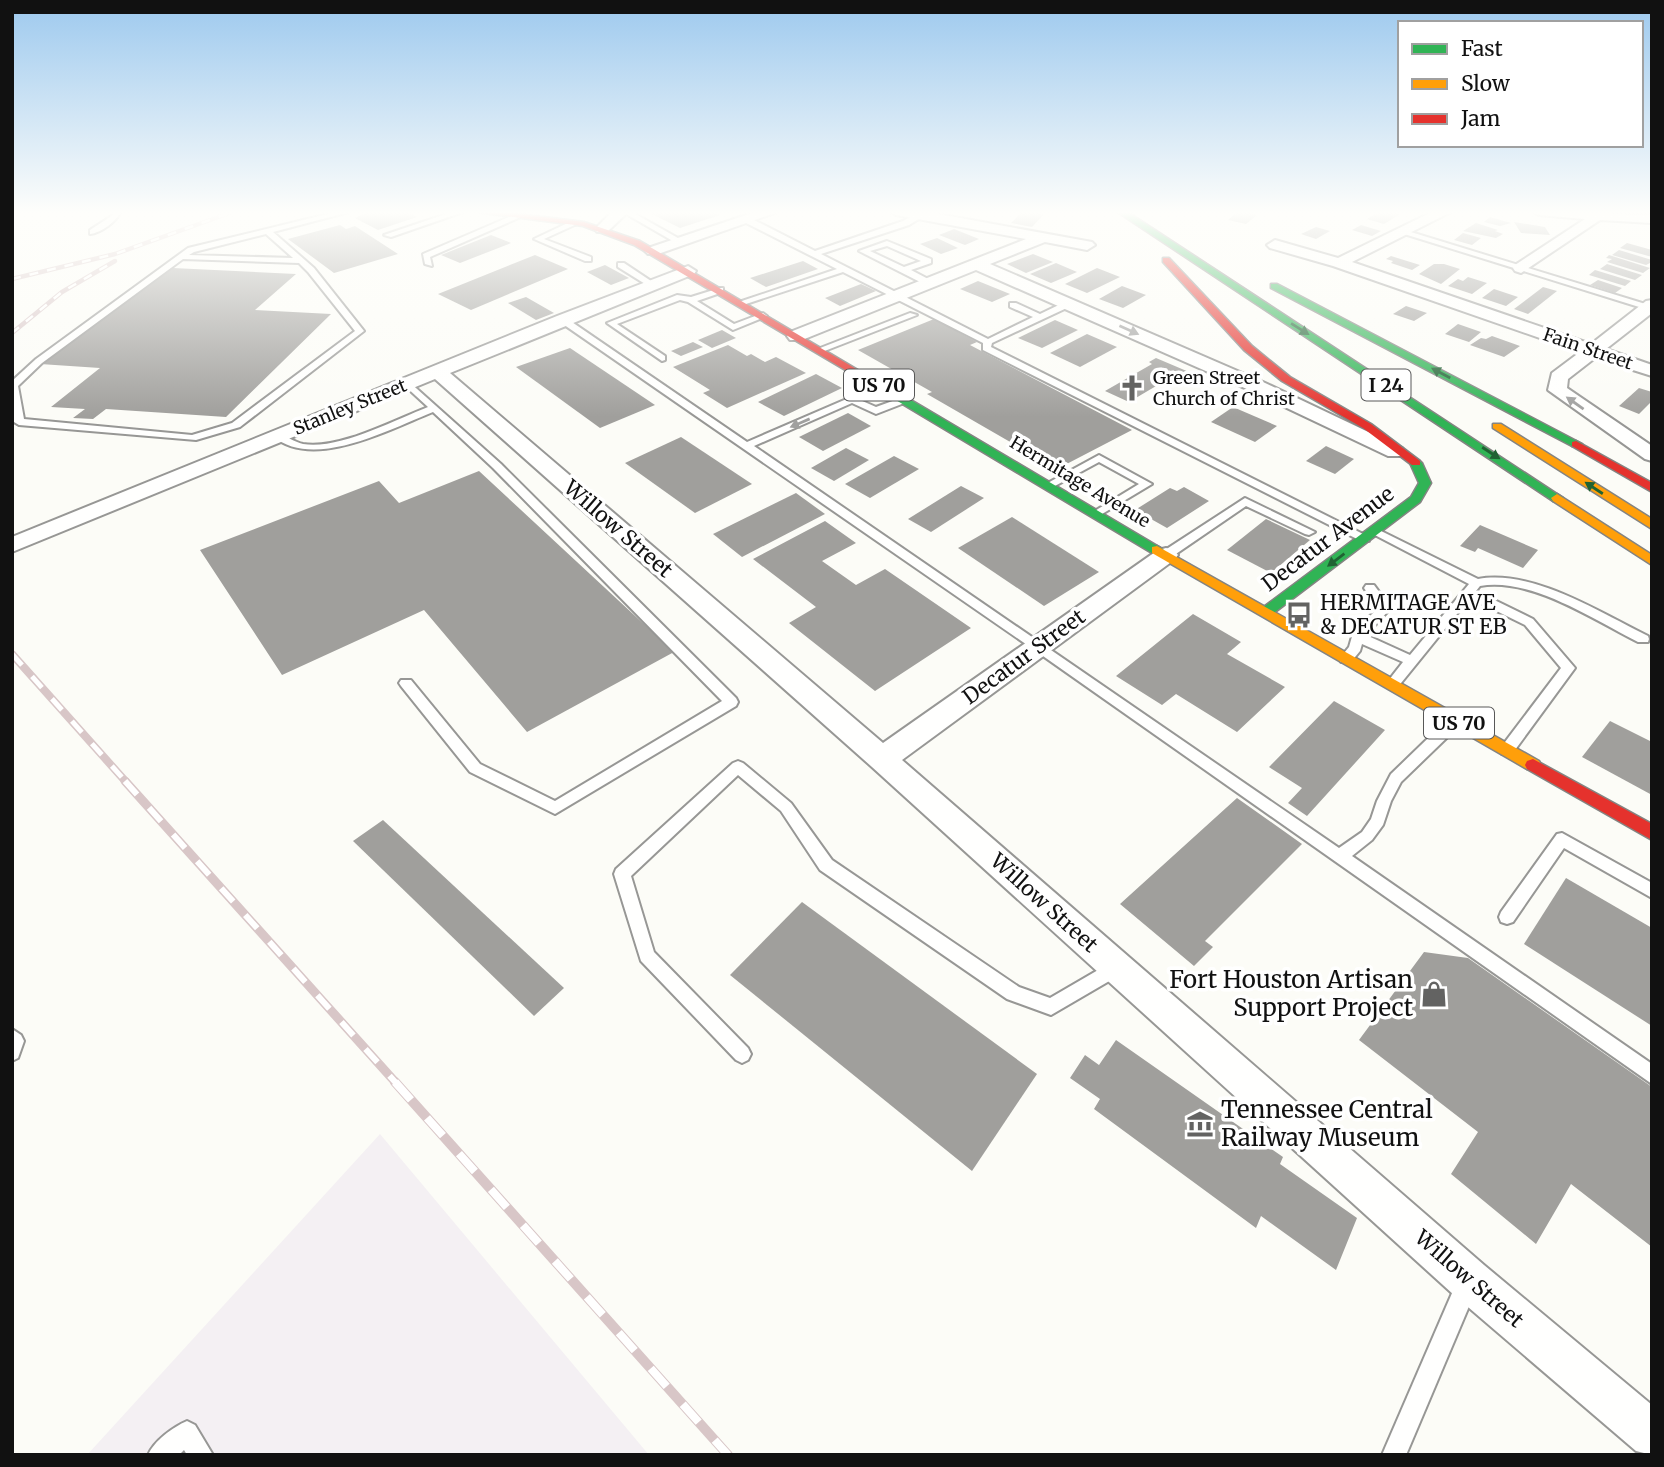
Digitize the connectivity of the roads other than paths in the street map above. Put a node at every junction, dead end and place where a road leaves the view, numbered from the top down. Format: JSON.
{"nodes":[{"id":1,"x":150,"y":279,"type":"edge"},
{"id":2,"x":317,"y":279,"type":"edge"},
{"id":3,"x":644,"y":279,"type":"edge"},
{"id":4,"x":667,"y":279,"type":"edge"},
{"id":5,"x":702,"y":279,"type":"edge"},
{"id":6,"x":812,"y":279,"type":"edge"},
{"id":7,"x":866,"y":279,"type":"edge"},
{"id":8,"x":922,"y":279,"type":"edge"},
{"id":9,"x":938,"y":279,"type":"edge"},
{"id":10,"x":1012,"y":279,"type":"edge"},
{"id":11,"x":1184,"y":279,"type":"edge"},
{"id":12,"x":1224,"y":279,"type":"edge"},
{"id":13,"x":1265,"y":279,"type":"edge"},
{"id":14,"x":1265,"y":279,"type":"edge"},
{"id":15,"x":1398,"y":279,"type":"edge"},
{"id":16,"x":1559,"y":279,"type":"edge"},
{"id":17,"x":929,"y":283,"type":"junction"},
{"id":18,"x":653,"y":285,"type":"junction"},
{"id":19,"x":720,"y":290,"type":"junction"},
{"id":20,"x":898,"y":295,"type":"junction"},
{"id":21,"x":691,"y":300,"type":"junction"},
{"id":22,"x":740,"y":303,"type":"junction"},
{"id":23,"x":1068,"y":304,"type":"junction"},
{"id":24,"x":1013,"y":305,"type":"dead end"},
{"id":25,"x":1651,"y":307,"type":"edge"},
{"id":26,"x":913,"y":315,"type":"dead end"},
{"id":27,"x":763,"y":316,"type":"junction"},
{"id":28,"x":1040,"y":317,"type":"junction"},
{"id":29,"x":563,"y":320,"type":"junction"},
{"id":30,"x":796,"y":336,"type":"junction"},
{"id":31,"x":988,"y":341,"type":"junction"},
{"id":32,"x":819,"y":349,"type":"junction"},
{"id":33,"x":1592,"y":351,"type":"junction"},
{"id":34,"x":662,"y":358,"type":"dead end"},
{"id":35,"x":437,"y":371,"type":"junction"},
{"id":36,"x":1652,"y":371,"type":"edge"},
{"id":37,"x":407,"y":383,"type":"junction"},
{"id":38,"x":882,"y":387,"type":"junction"},
{"id":39,"x":853,"y":400,"type":"junction"},
{"id":40,"x":904,"y":400,"type":"junction"},
{"id":41,"x":1458,"y":401,"type":"dead end"},
{"id":42,"x":434,"y":408,"type":"junction"},
{"id":43,"x":1481,"y":416,"type":"dead end"},
{"id":44,"x":278,"y":436,"type":"junction"},
{"id":45,"x":746,"y":446,"type":"junction"},
{"id":46,"x":1652,"y":456,"type":"edge"},
{"id":47,"x":1416,"y":463,"type":"junction"},
{"id":48,"x":1049,"y":485,"type":"junction"},
{"id":49,"x":1652,"y":488,"type":"edge"},
{"id":50,"x":1097,"y":514,"type":"junction"},
{"id":51,"x":1652,"y":525,"type":"edge"},
{"id":52,"x":1309,"y":532,"type":"dead end"},
{"id":53,"x":1370,"y":535,"type":"junction"},
{"id":54,"x":12,"y":545,"type":"edge"},
{"id":55,"x":1166,"y":555,"type":"junction"},
{"id":56,"x":1652,"y":561,"type":"edge"},
{"id":57,"x":1472,"y":587,"type":"junction"},
{"id":58,"x":1370,"y":588,"type":"dead end"},
{"id":59,"x":1266,"y":612,"type":"junction"},
{"id":60,"x":1357,"y":636,"type":"junction"},
{"id":61,"x":1643,"y":639,"type":"dead end"},
{"id":62,"x":1038,"y":646,"type":"junction"},
{"id":63,"x":1346,"y":659,"type":"junction"},
{"id":64,"x":1412,"y":661,"type":"junction"},
{"id":65,"x":406,"y":683,"type":"dead end"},
{"id":66,"x":1392,"y":685,"type":"junction"},
{"id":67,"x":1455,"y":721,"type":"junction"},
{"id":68,"x":1507,"y":750,"type":"junction"},
{"id":69,"x":882,"y":759,"type":"junction"},
{"id":70,"x":1652,"y":834,"type":"edge"},
{"id":71,"x":1339,"y":857,"type":"junction"},
{"id":72,"x":1652,"y":891,"type":"edge"},
{"id":73,"x":1507,"y":917,"type":"dead end"},
{"id":74,"x":1117,"y":967,"type":"junction"},
{"id":75,"x":12,"y":1038,"type":"edge"},
{"id":76,"x":12,"y":1052,"type":"edge"},
{"id":77,"x":742,"y":1054,"type":"dead end"},
{"id":78,"x":1652,"y":1075,"type":"edge"},
{"id":79,"x":1469,"y":1280,"type":"junction"},
{"id":80,"x":1652,"y":1435,"type":"edge"},
{"id":81,"x":160,"y":1455,"type":"edge"},
{"id":82,"x":201,"y":1455,"type":"edge"},
{"id":83,"x":1394,"y":1455,"type":"edge"}],
"edges":[{"from":1,"to":2,"type":"lane"},
{"from":3,"to":18,"type":"lane"},
{"from":4,"to":18,"type":"street","name":"Stanley Street"},
{"from":5,"to":19,"type":"main road","name":"Hermitage Avenue","number":"US 70"},
{"from":6,"to":22,"type":"lane"},
{"from":7,"to":20,"type":"lane"},
{"from":8,"to":17,"type":"lane"},
{"from":9,"to":17,"type":"street"},
{"from":10,"to":23,"type":"street"},
{"from":11,"to":47,"type":"main road"},
{"from":12,"to":56,"type":"main road","number":"I 24","one_way":true},
{"from":49,"to":13,"type":"main road","number":"I 24","one_way":true},
{"from":14,"to":41,"type":"main road","number":"I 24","one_way":true},
{"from":15,"to":33,"type":"street","name":"Fain Street"},
{"from":16,"to":25,"type":"lane"},
{"from":17,"to":20,"type":"street"},
{"from":18,"to":29,"type":"street","name":"Stanley Street"},
{"from":19,"to":21,"type":"lane"},
{"from":19,"to":22,"type":"main road","name":"Hermitage Avenue","number":"US 70"},
{"from":20,"to":30,"type":"street"},
{"from":20,"to":31,"type":"lane"},
{"from":21,"to":27,"type":"lane"},
{"from":21,"to":34,"type":"lane"},
{"from":22,"to":27,"type":"main road","name":"Hermitage Avenue","number":"US 70"},
{"from":23,"to":28,"type":"lane"},
{"from":23,"to":47,"type":"street","one_way":true},
{"from":24,"to":28,"type":"lane"},
{"from":25,"to":33,"type":"street"},
{"from":26,"to":32,"type":"lane"},
{"from":27,"to":30,"type":"main road","name":"Hermitage Avenue","number":"US 70"},
{"from":28,"to":31,"type":"lane"},
{"from":29,"to":35,"type":"street","name":"Stanley Street"},
{"from":29,"to":45,"type":"lane"},
{"from":30,"to":32,"type":"main road","name":"Hermitage Avenue","number":"US 70"},
{"from":31,"to":53,"type":"lane"},
{"from":32,"to":38,"type":"main road","name":"Hermitage Avenue","number":"US 70"},
{"from":33,"to":36,"type":"street","name":"Fain Street"},
{"from":46,"to":33,"type":"street","one_way":true},
{"from":35,"to":37,"type":"street","name":"Stanley Street"},
{"from":35,"to":69,"type":"street","name":"Willow Street"},
{"from":37,"to":42,"type":"lane"},
{"from":37,"to":44,"type":"street","name":"Stanley Street"},
{"from":38,"to":39,"type":"lane"},
{"from":38,"to":40,"type":"main road","name":"Hermitage Avenue","number":"US 70"},
{"from":39,"to":40,"type":"lane"},
{"from":39,"to":45,"type":"lane","one_way":true},
{"from":40,"to":48,"type":"main road","name":"Hermitage Avenue","number":"US 70"},
{"from":42,"to":44,"type":"lane"},
{"from":42,"to":65,"type":"lane"},
{"from":51,"to":43,"type":"main road","one_way":true},
{"from":44,"to":54,"type":"street","name":"Stanley Street"},
{"from":45,"to":62,"type":"lane"},
{"from":47,"to":53,"type":"main road","name":"Decatur Avenue"},
{"from":48,"to":50,"type":"main road","name":"Hermitage Avenue","number":"US 70"},
{"from":48,"to":50,"type":"lane"},
{"from":50,"to":55,"type":"main road","name":"Hermitage Avenue","number":"US 70"},
{"from":52,"to":55,"type":"lane"},
{"from":53,"to":57,"type":"lane"},
{"from":53,"to":59,"type":"main road","name":"Decatur Avenue","one_way":true},
{"from":55,"to":59,"type":"main road","name":"Hermitage Avenue","number":"US 70"},
{"from":55,"to":62,"type":"street","name":"Decatur Street"},
{"from":57,"to":61,"type":"lane"},
{"from":57,"to":64,"type":"lane"},
{"from":57,"to":68,"type":"lane"},
{"from":58,"to":60,"type":"lane"},
{"from":59,"to":63,"type":"main road","name":"Hermitage Avenue","number":"US 70"},
{"from":60,"to":63,"type":"lane"},
{"from":60,"to":64,"type":"lane"},
{"from":62,"to":69,"type":"street","name":"Decatur Street"},
{"from":62,"to":71,"type":"lane"},
{"from":63,"to":66,"type":"main road","name":"Hermitage Avenue","number":"US 70"},
{"from":64,"to":66,"type":"lane"},
{"from":66,"to":67,"type":"main road","name":"Hermitage Avenue","number":"US 70"},
{"from":67,"to":68,"type":"main road","name":"Hermitage Avenue","number":"US 70"},
{"from":67,"to":71,"type":"lane"},
{"from":68,"to":70,"type":"main road","name":"Hermitage Avenue","number":"US 70"},
{"from":69,"to":74,"type":"street","name":"Willow Street"},
{"from":71,"to":78,"type":"lane"},
{"from":72,"to":73,"type":"lane"},
{"from":74,"to":77,"type":"lane"},
{"from":74,"to":79,"type":"street","name":"Willow Street"},
{"from":75,"to":76,"type":"lane"},
{"from":79,"to":80,"type":"street","name":"Willow Street"},
{"from":79,"to":83,"type":"lane"},
{"from":81,"to":82,"type":"lane"}]}
